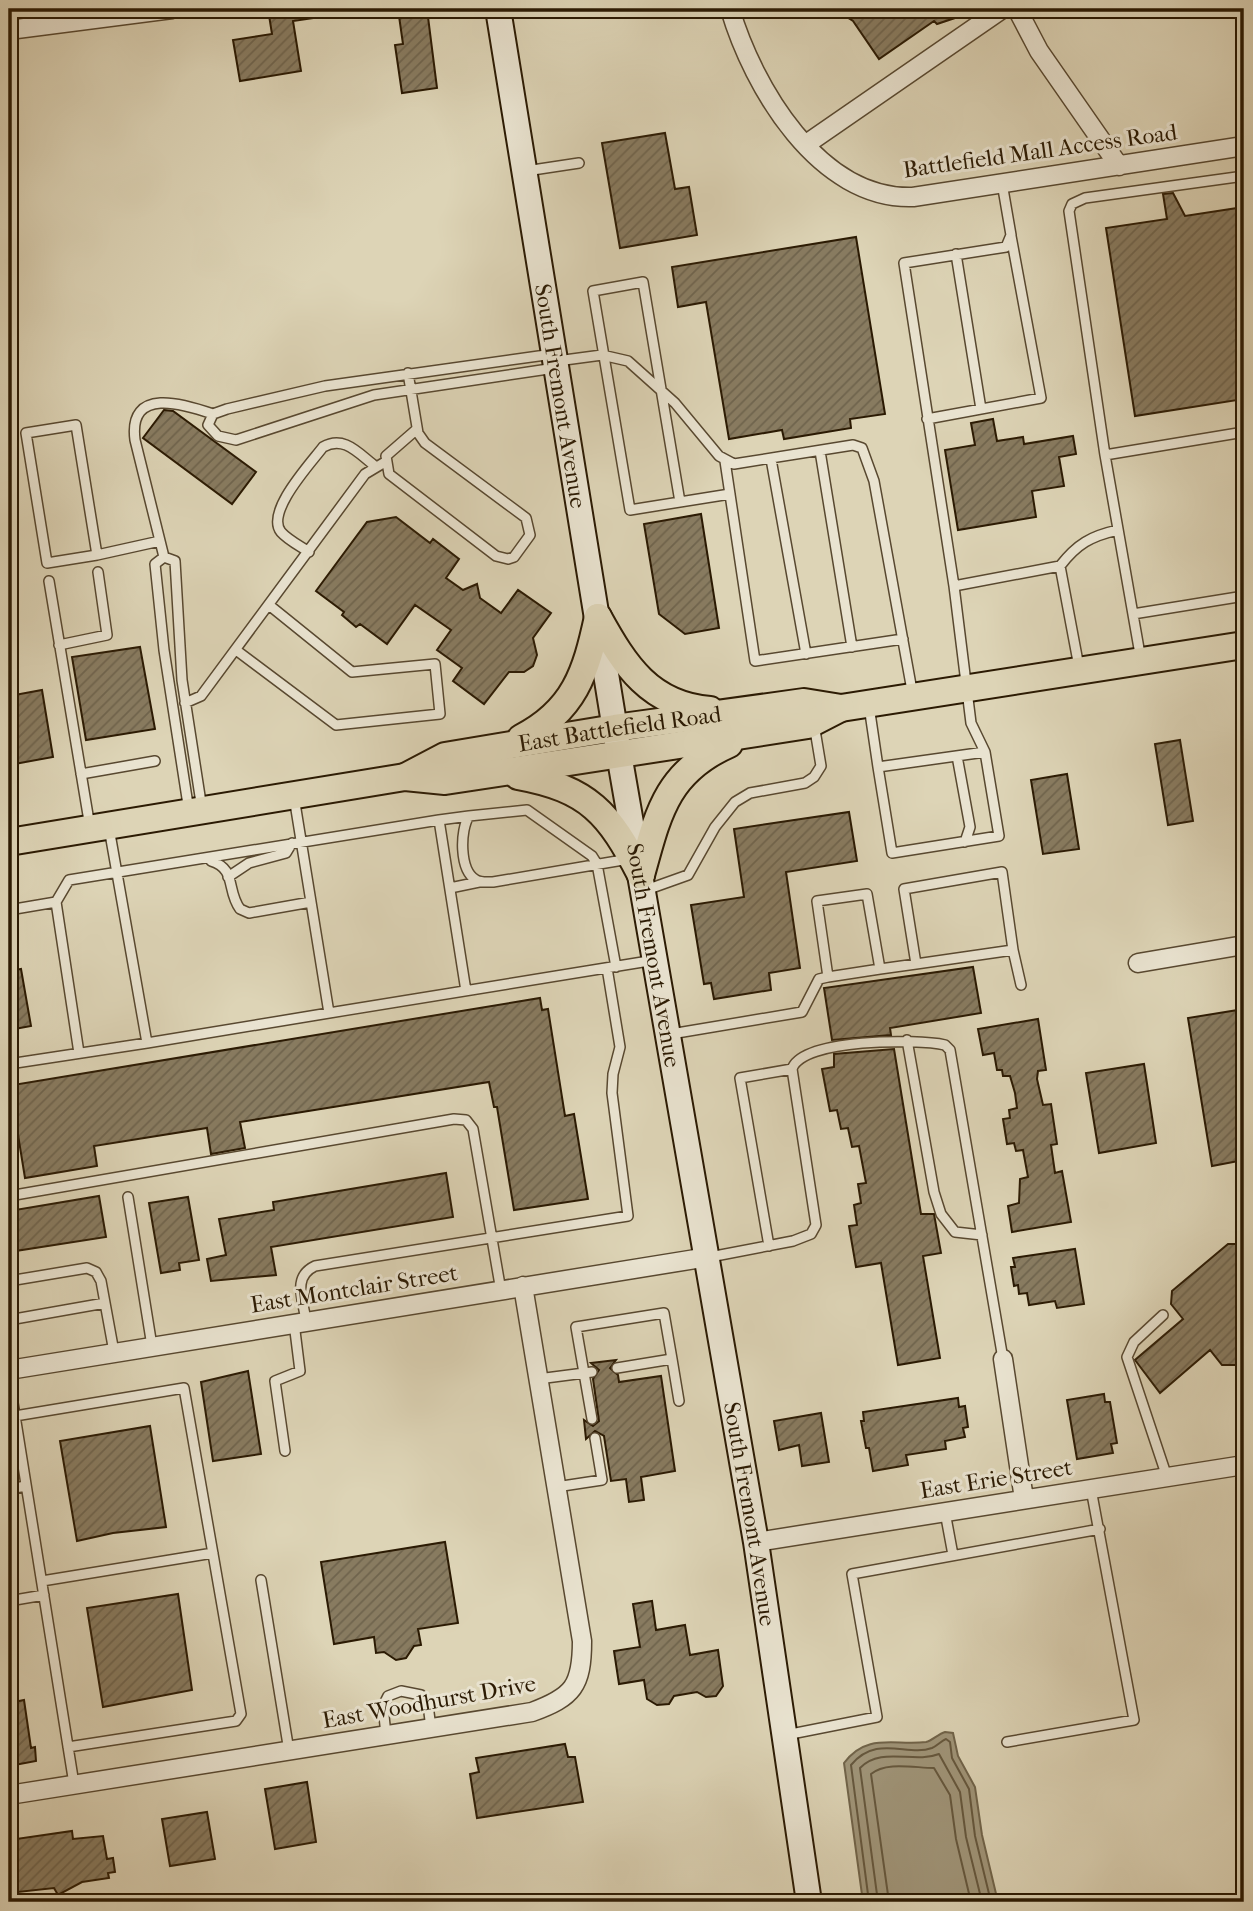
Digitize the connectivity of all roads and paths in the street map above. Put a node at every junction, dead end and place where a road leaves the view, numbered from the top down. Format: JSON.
{"nodes":[{"id":1,"x":172,"y":9,"type":"edge"},
{"id":2,"x":498,"y":9,"type":"edge"},
{"id":3,"x":730,"y":9,"type":"edge"},
{"id":4,"x":1002,"y":9,"type":"edge"},
{"id":5,"x":1017,"y":9,"type":"edge"},
{"id":6,"x":9,"y":30,"type":"edge"},
{"id":7,"x":805,"y":145,"type":"junction"},
{"id":8,"x":1244,"y":146,"type":"edge"},
{"id":9,"x":579,"y":163,"type":"dead end"},
{"id":10,"x":1119,"y":166,"type":"junction"},
{"id":11,"x":524,"y":172,"type":"junction"},
{"id":12,"x":1244,"y":176,"type":"edge"},
{"id":13,"x":1002,"y":183,"type":"junction"},
{"id":14,"x":1011,"y":235,"type":"junction"},
{"id":15,"x":956,"y":254,"type":"junction"},
{"id":16,"x":602,"y":355,"type":"junction"},
{"id":17,"x":556,"y":361,"type":"junction"},
{"id":18,"x":408,"y":373,"type":"junction"},
{"id":19,"x":411,"y":389,"type":"junction"},
{"id":20,"x":661,"y":389,"type":"junction"},
{"id":21,"x":981,"y":409,"type":"junction"},
{"id":22,"x":213,"y":414,"type":"junction"},
{"id":23,"x":927,"y":419,"type":"junction"},
{"id":24,"x":417,"y":429,"type":"junction"},
{"id":25,"x":1244,"y":432,"type":"edge"},
{"id":26,"x":820,"y":451,"type":"junction"},
{"id":27,"x":1105,"y":455,"type":"junction"},
{"id":28,"x":771,"y":459,"type":"junction"},
{"id":29,"x":725,"y":461,"type":"junction"},
{"id":30,"x":380,"y":464,"type":"junction"},
{"id":31,"x":730,"y":494,"type":"junction"},
{"id":32,"x":680,"y":502,"type":"junction"},
{"id":33,"x":1118,"y":530,"type":"junction"},
{"id":34,"x":160,"y":541,"type":"junction"},
{"id":35,"x":309,"y":552,"type":"junction"},
{"id":36,"x":97,"y":555,"type":"junction"},
{"id":37,"x":163,"y":557,"type":"junction"},
{"id":38,"x":1060,"y":566,"type":"junction"},
{"id":39,"x":98,"y":572,"type":"dead end"},
{"id":40,"x":48,"y":581,"type":"dead end"},
{"id":41,"x":954,"y":586,"type":"junction"},
{"id":42,"x":1244,"y":596,"type":"edge"},
{"id":43,"x":269,"y":605,"type":"junction"},
{"id":44,"x":1133,"y":614,"type":"junction"},
{"id":45,"x":598,"y":618,"type":"junction"},
{"id":46,"x":902,"y":639,"type":"junction"},
{"id":47,"x":59,"y":645,"type":"junction"},
{"id":48,"x":852,"y":647,"type":"junction"},
{"id":49,"x":1243,"y":648,"type":"edge"},
{"id":50,"x":236,"y":650,"type":"junction"},
{"id":51,"x":806,"y":654,"type":"junction"},
{"id":52,"x":1141,"y":661,"type":"junction"},
{"id":53,"x":1079,"y":671,"type":"junction"},
{"id":54,"x":966,"y":689,"type":"junction"},
{"id":55,"x":913,"y":697,"type":"junction"},
{"id":56,"x":186,"y":703,"type":"junction"},
{"id":57,"x":869,"y":704,"type":"junction"},
{"id":58,"x":841,"y":708,"type":"junction"},
{"id":59,"x":730,"y":712,"type":"junction"},
{"id":60,"x":814,"y":723,"type":"junction"},
{"id":61,"x":615,"y":728,"type":"junction"},
{"id":62,"x":750,"y":734,"type":"junction"},
{"id":63,"x":507,"y":746,"type":"junction"},
{"id":64,"x":985,"y":752,"type":"junction"},
{"id":65,"x":619,"y":754,"type":"junction"},
{"id":66,"x":957,"y":756,"type":"junction"},
{"id":67,"x":155,"y":761,"type":"dead end"},
{"id":68,"x":878,"y":767,"type":"junction"},
{"id":69,"x":499,"y":773,"type":"junction"},
{"id":70,"x":81,"y":774,"type":"junction"},
{"id":71,"x":405,"y":777,"type":"junction"},
{"id":72,"x":294,"y":795,"type":"junction"},
{"id":73,"x":196,"y":812,"type":"junction"},
{"id":74,"x":469,"y":816,"type":"junction"},
{"id":75,"x":439,"y":820,"type":"junction"},
{"id":76,"x":100,"y":827,"type":"junction"},
{"id":77,"x":9,"y":842,"type":"edge"},
{"id":78,"x":297,"y":842,"type":"junction"},
{"id":79,"x":965,"y":842,"type":"junction"},
{"id":80,"x":211,"y":861,"type":"dead end"},
{"id":81,"x":597,"y":864,"type":"junction"},
{"id":82,"x":117,"y":872,"type":"junction"},
{"id":83,"x":640,"y":875,"type":"junction"},
{"id":84,"x":229,"y":877,"type":"junction"},
{"id":85,"x":479,"y":882,"type":"junction"},
{"id":86,"x":450,"y":888,"type":"junction"},
{"id":87,"x":56,"y":902,"type":"junction"},
{"id":88,"x":311,"y":902,"type":"junction"},
{"id":89,"x":9,"y":911,"type":"edge"},
{"id":90,"x":1244,"y":945,"type":"edge"},
{"id":91,"x":1013,"y":950,"type":"junction"},
{"id":92,"x":656,"y":960,"type":"junction"},
{"id":93,"x":1138,"y":963,"type":"dead end"},
{"id":94,"x":916,"y":964,"type":"junction"},
{"id":95,"x":612,"y":967,"type":"junction"},
{"id":96,"x":880,"y":969,"type":"junction"},
{"id":97,"x":828,"y":977,"type":"junction"},
{"id":98,"x":1021,"y":985,"type":"dead end"},
{"id":99,"x":466,"y":991,"type":"junction"},
{"id":100,"x":329,"y":1013,"type":"junction"},
{"id":101,"x":669,"y":1035,"type":"junction"},
{"id":102,"x":907,"y":1040,"type":"junction"},
{"id":103,"x":147,"y":1042,"type":"junction"},
{"id":104,"x":79,"y":1053,"type":"junction"},
{"id":105,"x":9,"y":1064,"type":"edge"},
{"id":106,"x":792,"y":1069,"type":"junction"},
{"id":107,"x":9,"y":1196,"type":"edge"},
{"id":108,"x":128,"y":1198,"type":"dead end"},
{"id":109,"x":982,"y":1235,"type":"junction"},
{"id":110,"x":492,"y":1238,"type":"junction"},
{"id":111,"x":769,"y":1246,"type":"junction"},
{"id":112,"x":708,"y":1258,"type":"junction"},
{"id":113,"x":9,"y":1281,"type":"edge"},
{"id":114,"x":523,"y":1286,"type":"junction"},
{"id":115,"x":501,"y":1291,"type":"junction"},
{"id":116,"x":105,"y":1303,"type":"junction"},
{"id":117,"x":1163,"y":1315,"type":"dead end"},
{"id":118,"x":9,"y":1321,"type":"edge"},
{"id":119,"x":300,"y":1322,"type":"junction"},
{"id":120,"x":152,"y":1346,"type":"junction"},
{"id":121,"x":114,"y":1352,"type":"junction"},
{"id":122,"x":672,"y":1359,"type":"junction"},
{"id":123,"x":1003,"y":1360,"type":"joint"},
{"id":124,"x":617,"y":1368,"type":"dead end"},
{"id":125,"x":9,"y":1370,"type":"edge"},
{"id":126,"x":588,"y":1373,"type":"junction"},
{"id":127,"x":9,"y":1378,"type":"edge"},
{"id":128,"x":538,"y":1379,"type":"junction"},
{"id":129,"x":679,"y":1401,"type":"dead end"},
{"id":130,"x":15,"y":1416,"type":"junction"},
{"id":131,"x":592,"y":1419,"type":"dead end"},
{"id":132,"x":595,"y":1438,"type":"dead end"},
{"id":133,"x":285,"y":1451,"type":"dead end"},
{"id":134,"x":1244,"y":1465,"type":"edge"},
{"id":135,"x":1167,"y":1477,"type":"junction"},
{"id":136,"x":26,"y":1486,"type":"junction"},
{"id":137,"x":556,"y":1487,"type":"junction"},
{"id":138,"x":9,"y":1489,"type":"edge"},
{"id":139,"x":1091,"y":1489,"type":"junction"},
{"id":140,"x":1024,"y":1499,"type":"junction"},
{"id":141,"x":945,"y":1512,"type":"junction"},
{"id":142,"x":1100,"y":1529,"type":"junction"},
{"id":143,"x":756,"y":1542,"type":"junction"},
{"id":144,"x":213,"y":1553,"type":"junction"},
{"id":145,"x":953,"y":1555,"type":"junction"},
{"id":146,"x":261,"y":1580,"type":"dead end"},
{"id":147,"x":41,"y":1581,"type":"junction"},
{"id":148,"x":44,"y":1595,"type":"junction"},
{"id":149,"x":9,"y":1601,"type":"edge"},
{"id":150,"x":431,"y":1728,"type":"junction"},
{"id":151,"x":386,"y":1735,"type":"junction"},
{"id":152,"x":785,"y":1736,"type":"junction"},
{"id":153,"x":1007,"y":1742,"type":"dead end"},
{"id":154,"x":68,"y":1747,"type":"junction"},
{"id":155,"x":289,"y":1751,"type":"junction"},
{"id":156,"x":74,"y":1784,"type":"junction"},
{"id":157,"x":9,"y":1795,"type":"edge"},
{"id":158,"x":809,"y":1902,"type":"edge"}],
"edges":[{"from":1,"to":6,"type":"street"},
{"from":2,"to":11,"type":"main road","name":"South Fremont Avenue"},
{"from":3,"to":7,"type":"street","name":"Battlefield Mall Access Road"},
{"from":4,"to":7,"type":"street"},
{"from":5,"to":10,"type":"street"},
{"from":7,"to":13,"type":"street","name":"Battlefield Mall Access Road"},
{"from":8,"to":10,"type":"street","name":"Battlefield Mall Access Road"},
{"from":9,"to":11,"type":"lane"},
{"from":10,"to":13,"type":"street","name":"Battlefield Mall Access Road"},
{"from":11,"to":17,"type":"main road","name":"South Fremont Avenue"},
{"from":12,"to":27,"type":"lane"},
{"from":13,"to":14,"type":"lane"},
{"from":14,"to":15,"type":"lane"},
{"from":14,"to":21,"type":"lane"},
{"from":15,"to":21,"type":"lane"},
{"from":15,"to":23,"type":"lane"},
{"from":16,"to":17,"type":"lane"},
{"from":16,"to":20,"type":"lane"},
{"from":16,"to":20,"type":"lane"},
{"from":16,"to":32,"type":"lane"},
{"from":17,"to":18,"type":"lane"},
{"from":17,"to":19,"type":"lane"},
{"from":17,"to":45,"type":"main road","name":"South Fremont Avenue"},
{"from":18,"to":19,"type":"lane"},
{"from":18,"to":22,"type":"lane"},
{"from":19,"to":22,"type":"lane"},
{"from":19,"to":24,"type":"lane"},
{"from":20,"to":29,"type":"lane"},
{"from":20,"to":32,"type":"lane"},
{"from":21,"to":23,"type":"lane"},
{"from":22,"to":34,"type":"lane"},
{"from":23,"to":41,"type":"lane"},
{"from":24,"to":30,"type":"lane"},
{"from":24,"to":30,"type":"lane"},
{"from":25,"to":27,"type":"lane"},
{"from":26,"to":28,"type":"lane"},
{"from":26,"to":46,"type":"lane"},
{"from":26,"to":48,"type":"lane"},
{"from":27,"to":33,"type":"lane"},
{"from":28,"to":29,"type":"lane"},
{"from":28,"to":51,"type":"lane"},
{"from":29,"to":31,"type":"lane"},
{"from":30,"to":35,"type":"lane"},
{"from":30,"to":35,"type":"lane"},
{"from":31,"to":32,"type":"lane"},
{"from":31,"to":51,"type":"lane"},
{"from":33,"to":38,"type":"lane"},
{"from":33,"to":44,"type":"lane"},
{"from":34,"to":36,"type":"lane"},
{"from":34,"to":37,"type":"lane"},
{"from":35,"to":43,"type":"lane"},
{"from":36,"to":36,"type":"lane"},
{"from":37,"to":56,"type":"lane"},
{"from":37,"to":73,"type":"lane"},
{"from":38,"to":41,"type":"lane"},
{"from":38,"to":53,"type":"lane"},
{"from":39,"to":47,"type":"lane"},
{"from":40,"to":47,"type":"lane"},
{"from":41,"to":54,"type":"lane"},
{"from":42,"to":44,"type":"lane"},
{"from":43,"to":50,"type":"lane"},
{"from":43,"to":50,"type":"lane"},
{"from":44,"to":52,"type":"lane"},
{"from":45,"to":59,"type":"main road"},
{"from":45,"to":61,"type":"main road","name":"South Fremont Avenue"},
{"from":45,"to":63,"type":"main road"},
{"from":46,"to":48,"type":"lane"},
{"from":46,"to":55,"type":"lane"},
{"from":47,"to":70,"type":"lane"},
{"from":48,"to":51,"type":"lane"},
{"from":49,"to":52,"type":"main road","name":"East Battlefield Road"},
{"from":50,"to":56,"type":"lane"},
{"from":52,"to":53,"type":"main road","name":"East Battlefield Road"},
{"from":53,"to":54,"type":"main road","name":"East Battlefield Road"},
{"from":54,"to":55,"type":"main road","name":"East Battlefield Road"},
{"from":54,"to":64,"type":"lane"},
{"from":55,"to":57,"type":"main road","name":"East Battlefield Road"},
{"from":56,"to":73,"type":"lane"},
{"from":57,"to":58,"type":"main road","name":"East Battlefield Road"},
{"from":57,"to":68,"type":"lane"},
{"from":58,"to":59,"type":"main road","name":"East Battlefield Road"},
{"from":58,"to":60,"type":"main road","name":"East Battlefield Road"},
{"from":59,"to":61,"type":"main road","name":"East Battlefield Road"},
{"from":60,"to":62,"type":"main road","name":"East Battlefield Road"},
{"from":60,"to":83,"type":"lane"},
{"from":61,"to":63,"type":"main road","name":"East Battlefield Road"},
{"from":61,"to":65,"type":"main road","name":"South Fremont Avenue"},
{"from":62,"to":65,"type":"main road","name":"East Battlefield Road"},
{"from":62,"to":83,"type":"main road"},
{"from":63,"to":71,"type":"main road","name":"East Battlefield Road"},
{"from":64,"to":66,"type":"lane"},
{"from":64,"to":79,"type":"lane"},
{"from":65,"to":69,"type":"main road","name":"East Battlefield Road"},
{"from":65,"to":83,"type":"main road","name":"South Fremont Avenue"},
{"from":66,"to":68,"type":"lane"},
{"from":66,"to":79,"type":"lane"},
{"from":67,"to":70,"type":"lane"},
{"from":68,"to":79,"type":"lane"},
{"from":69,"to":71,"type":"main road","name":"East Battlefield Road"},
{"from":69,"to":83,"type":"main road"},
{"from":70,"to":76,"type":"lane"},
{"from":71,"to":72,"type":"main road","name":"East Battlefield Road"},
{"from":72,"to":73,"type":"main road","name":"East Battlefield Road"},
{"from":72,"to":78,"type":"lane"},
{"from":73,"to":76,"type":"main road","name":"East Battlefield Road"},
{"from":74,"to":75,"type":"lane"},
{"from":74,"to":81,"type":"lane"},
{"from":74,"to":85,"type":"lane"},
{"from":75,"to":78,"type":"lane"},
{"from":75,"to":86,"type":"lane"},
{"from":76,"to":77,"type":"main road","name":"East Battlefield Road"},
{"from":76,"to":82,"type":"lane"},
{"from":78,"to":82,"type":"lane"},
{"from":78,"to":84,"type":"lane"},
{"from":78,"to":88,"type":"lane"},
{"from":80,"to":84,"type":"lane"},
{"from":81,"to":83,"type":"lane"},
{"from":81,"to":85,"type":"lane"},
{"from":81,"to":95,"type":"lane"},
{"from":82,"to":87,"type":"lane"},
{"from":82,"to":103,"type":"lane"},
{"from":83,"to":92,"type":"main road","name":"South Fremont Avenue"},
{"from":84,"to":88,"type":"lane"},
{"from":85,"to":86,"type":"lane"},
{"from":86,"to":99,"type":"lane"},
{"from":87,"to":89,"type":"lane"},
{"from":87,"to":104,"type":"lane"},
{"from":88,"to":100,"type":"lane"},
{"from":90,"to":93,"type":"street"},
{"from":91,"to":94,"type":"lane"},
{"from":91,"to":94,"type":"lane"},
{"from":91,"to":98,"type":"lane"},
{"from":92,"to":95,"type":"lane"},
{"from":92,"to":101,"type":"main road","name":"South Fremont Avenue"},
{"from":94,"to":96,"type":"lane"},
{"from":95,"to":99,"type":"lane"},
{"from":95,"to":110,"type":"lane"},
{"from":96,"to":97,"type":"lane"},
{"from":96,"to":97,"type":"lane"},
{"from":97,"to":101,"type":"lane"},
{"from":99,"to":100,"type":"lane"},
{"from":100,"to":103,"type":"lane"},
{"from":101,"to":112,"type":"main road","name":"South Fremont Avenue"},
{"from":102,"to":106,"type":"lane"},
{"from":102,"to":109,"type":"lane"},
{"from":102,"to":109,"type":"lane"},
{"from":103,"to":104,"type":"lane"},
{"from":104,"to":105,"type":"lane"},
{"from":106,"to":111,"type":"lane"},
{"from":106,"to":111,"type":"lane"},
{"from":107,"to":110,"type":"lane"},
{"from":108,"to":120,"type":"lane"},
{"from":109,"to":123,"type":"lane"},
{"from":110,"to":115,"type":"lane"},
{"from":110,"to":119,"type":"lane"},
{"from":111,"to":112,"type":"lane"},
{"from":112,"to":114,"type":"street","name":"East Montclair Street"},
{"from":112,"to":143,"type":"main road","name":"South Fremont Avenue"},
{"from":113,"to":116,"type":"lane"},
{"from":114,"to":115,"type":"street","name":"East Montclair Street"},
{"from":114,"to":128,"type":"street","name":"East Woodhurst Drive"},
{"from":115,"to":119,"type":"street","name":"East Montclair Street"},
{"from":116,"to":118,"type":"lane"},
{"from":116,"to":121,"type":"lane"},
{"from":117,"to":135,"type":"lane"},
{"from":119,"to":120,"type":"street","name":"East Montclair Street"},
{"from":119,"to":133,"type":"lane"},
{"from":120,"to":121,"type":"street","name":"East Montclair Street"},
{"from":121,"to":125,"type":"street","name":"East Montclair Street"},
{"from":122,"to":124,"type":"lane"},
{"from":122,"to":126,"type":"lane"},
{"from":122,"to":129,"type":"lane"},
{"from":123,"to":140,"type":"street"},
{"from":126,"to":128,"type":"lane"},
{"from":126,"to":131,"type":"lane"},
{"from":127,"to":130,"type":"lane"},
{"from":128,"to":137,"type":"street","name":"East Woodhurst Drive"},
{"from":130,"to":136,"type":"lane"},
{"from":130,"to":144,"type":"lane"},
{"from":132,"to":137,"type":"lane"},
{"from":134,"to":135,"type":"street","name":"East Erie Street"},
{"from":135,"to":139,"type":"street","name":"East Erie Street"},
{"from":136,"to":138,"type":"lane"},
{"from":136,"to":147,"type":"lane"},
{"from":137,"to":150,"type":"street","name":"East Woodhurst Drive"},
{"from":139,"to":140,"type":"street","name":"East Erie Street"},
{"from":139,"to":142,"type":"lane"},
{"from":140,"to":141,"type":"street","name":"East Erie Street"},
{"from":141,"to":143,"type":"street","name":"East Erie Street"},
{"from":141,"to":145,"type":"lane"},
{"from":142,"to":145,"type":"lane"},
{"from":142,"to":153,"type":"lane"},
{"from":143,"to":152,"type":"main road","name":"South Fremont Avenue"},
{"from":144,"to":147,"type":"lane"},
{"from":144,"to":154,"type":"lane"},
{"from":145,"to":152,"type":"lane"},
{"from":146,"to":155,"type":"lane"},
{"from":147,"to":148,"type":"lane"},
{"from":148,"to":149,"type":"lane"},
{"from":148,"to":154,"type":"lane"},
{"from":150,"to":151,"type":"street","name":"East Woodhurst Drive"},
{"from":150,"to":151,"type":"lane"},
{"from":151,"to":155,"type":"street","name":"East Woodhurst Drive"},
{"from":152,"to":158,"type":"main road","name":"South Fremont Avenue"},
{"from":154,"to":156,"type":"lane"},
{"from":155,"to":156,"type":"street","name":"East Woodhurst Drive"},
{"from":156,"to":157,"type":"street","name":"East Woodhurst Drive"}]}
